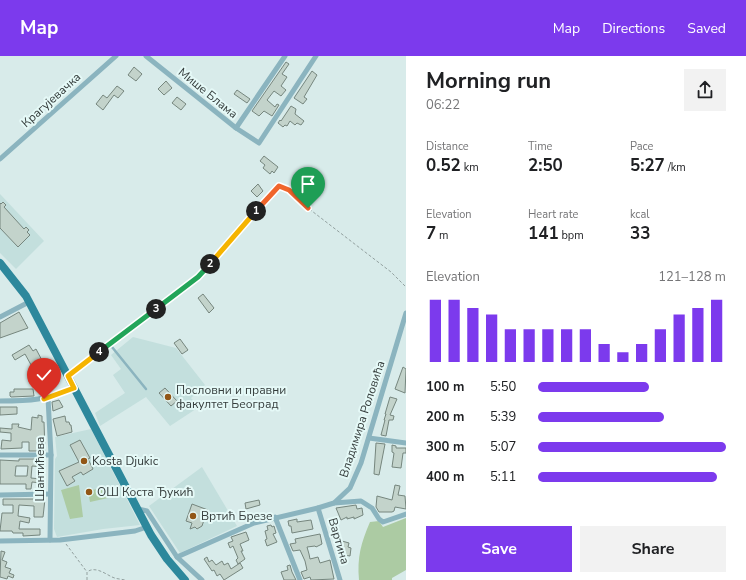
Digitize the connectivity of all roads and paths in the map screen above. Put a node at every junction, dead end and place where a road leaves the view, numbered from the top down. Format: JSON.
{"nodes":[{"id":1,"x":116,"y":56,"type":"edge"},
{"id":2,"x":146,"y":56,"type":"edge"},
{"id":3,"x":285,"y":56,"type":"edge"},
{"id":4,"x":316,"y":56,"type":"edge"},
{"id":5,"x":236,"y":128,"type":"junction"},
{"id":6,"x":0,"y":159,"type":"edge"},
{"id":7,"x":289,"y":190,"type":"joint"},
{"id":8,"x":0,"y":263,"type":"edge"},
{"id":9,"x":406,"y":287,"type":"edge"},
{"id":10,"x":29,"y":302,"type":"junction"},
{"id":11,"x":406,"y":312,"type":"edge"},
{"id":12,"x":0,"y":317,"type":"edge"},
{"id":13,"x":108,"y":346,"type":"junction"},
{"id":14,"x":68,"y":376,"type":"junction"},
{"id":15,"x":74,"y":388,"type":"junction"},
{"id":16,"x":146,"y":389,"type":"dead end"},
{"id":17,"x":48,"y":398,"type":"junction"},
{"id":18,"x":0,"y":401,"type":"edge"},
{"id":19,"x":369,"y":438,"type":"junction"},
{"id":20,"x":406,"y":443,"type":"edge"},
{"id":21,"x":0,"y":455,"type":"edge"},
{"id":22,"x":51,"y":455,"type":"junction"},
{"id":23,"x":50,"y":494,"type":"junction"},
{"id":24,"x":0,"y":495,"type":"edge"},
{"id":25,"x":334,"y":503,"type":"junction"},
{"id":26,"x":138,"y":508,"type":"junction"},
{"id":27,"x":318,"y":508,"type":"junction"},
{"id":28,"x":406,"y":514,"type":"edge"},
{"id":29,"x":275,"y":517,"type":"junction"},
{"id":30,"x":147,"y":527,"type":"junction"},
{"id":31,"x":50,"y":540,"type":"junction"},
{"id":32,"x":64,"y":540,"type":"junction"},
{"id":33,"x":0,"y":541,"type":"edge"},
{"id":34,"x":177,"y":557,"type":"junction"},
{"id":35,"x":87,"y":572,"type":"junction"},
{"id":36,"x":87,"y":580,"type":"edge"},
{"id":37,"x":125,"y":580,"type":"edge"},
{"id":38,"x":185,"y":580,"type":"edge"},
{"id":39,"x":202,"y":580,"type":"edge"},
{"id":40,"x":300,"y":580,"type":"edge"},
{"id":41,"x":340,"y":580,"type":"edge"}],
"edges":[{"from":1,"to":6,"type":"street","name":"Крагујевачка"},
{"from":2,"to":5,"type":"street","name":"Мише Блама"},
{"from":3,"to":5,"type":"street"},
{"from":4,"to":5,"type":"street","name":"Мише Блама"},
{"from":7,"to":9,"type":"path"},
{"from":7,"to":13,"type":"lane"},
{"from":8,"to":10,"type":"main road"},
{"from":10,"to":12,"type":"street"},
{"from":10,"to":14,"type":"main road"},
{"from":11,"to":19,"type":"street","name":"Владимира Роловића"},
{"from":13,"to":14,"type":"lane"},
{"from":13,"to":16,"type":"lane"},
{"from":14,"to":15,"type":"main road"},
{"from":15,"to":17,"type":"street"},
{"from":15,"to":26,"type":"main road"},
{"from":17,"to":18,"type":"street"},
{"from":17,"to":22,"type":"street","name":"Шантићева"},
{"from":19,"to":20,"type":"street"},
{"from":19,"to":25,"type":"street","name":"Владимира Роловића"},
{"from":21,"to":22,"type":"street"},
{"from":22,"to":23,"type":"street","name":"Шантићева"},
{"from":23,"to":24,"type":"street"},
{"from":23,"to":31,"type":"street","name":"Шантићева"},
{"from":25,"to":27,"type":"street","name":"Владимира Роловића"},
{"from":25,"to":28,"type":"street"},
{"from":26,"to":30,"type":"main road"},
{"from":26,"to":34,"type":"street"},
{"from":27,"to":29,"type":"street","name":"Владимира Роловића"},
{"from":27,"to":41,"type":"street","name":"Вартина"},
{"from":29,"to":34,"type":"street","name":"Владимира Роловића"},
{"from":29,"to":40,"type":"street"},
{"from":30,"to":32,"type":"street"},
{"from":30,"to":38,"type":"main road"},
{"from":31,"to":32,"type":"street"},
{"from":31,"to":33,"type":"street"},
{"from":32,"to":35,"type":"path"},
{"from":34,"to":39,"type":"street"},
{"from":35,"to":36,"type":"path"},
{"from":35,"to":37,"type":"path"}]}
